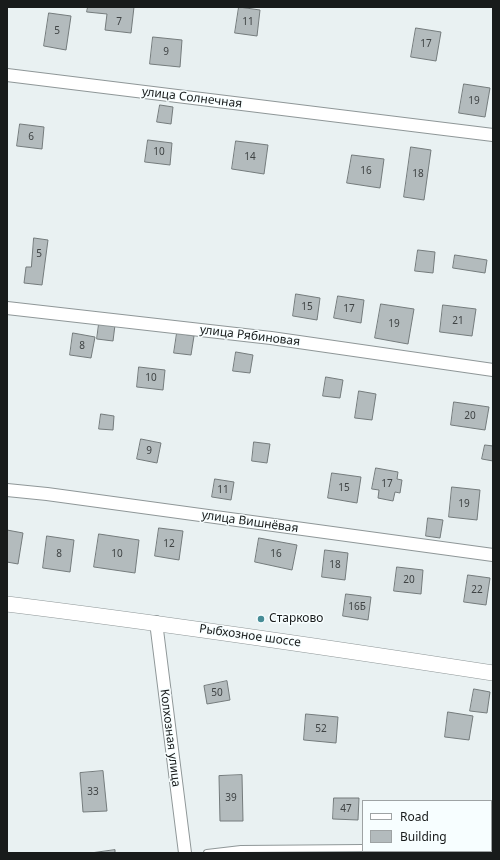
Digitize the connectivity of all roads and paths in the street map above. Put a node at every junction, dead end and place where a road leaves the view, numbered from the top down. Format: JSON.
{"nodes":[{"id":1,"x":7,"y":75,"type":"edge"},
{"id":2,"x":493,"y":135,"type":"edge"},
{"id":3,"x":7,"y":308,"type":"edge"},
{"id":4,"x":493,"y":370,"type":"edge"},
{"id":5,"x":7,"y":490,"type":"edge"},
{"id":6,"x":493,"y":555,"type":"edge"},
{"id":7,"x":7,"y":604,"type":"edge"},
{"id":8,"x":156,"y":622,"type":"junction"},
{"id":9,"x":493,"y":673,"type":"edge"},
{"id":10,"x":362,"y":848,"type":"edge"},
{"id":11,"x":185,"y":853,"type":"edge"},
{"id":12,"x":207,"y":853,"type":"edge"}],
"edges":[{"from":1,"to":2,"type":"street","name":"улица Солнечная"},
{"from":3,"to":4,"type":"street","name":"улица Рябиновая"},
{"from":5,"to":6,"type":"street","name":"улица Вишнёвая"},
{"from":7,"to":8,"type":"street","name":"Рыбхозное шоссе"},
{"from":8,"to":9,"type":"street","name":"Рыбхозное шоссе"},
{"from":8,"to":11,"type":"street","name":"Колхозная улица"},
{"from":10,"to":12,"type":"lane"}]}
